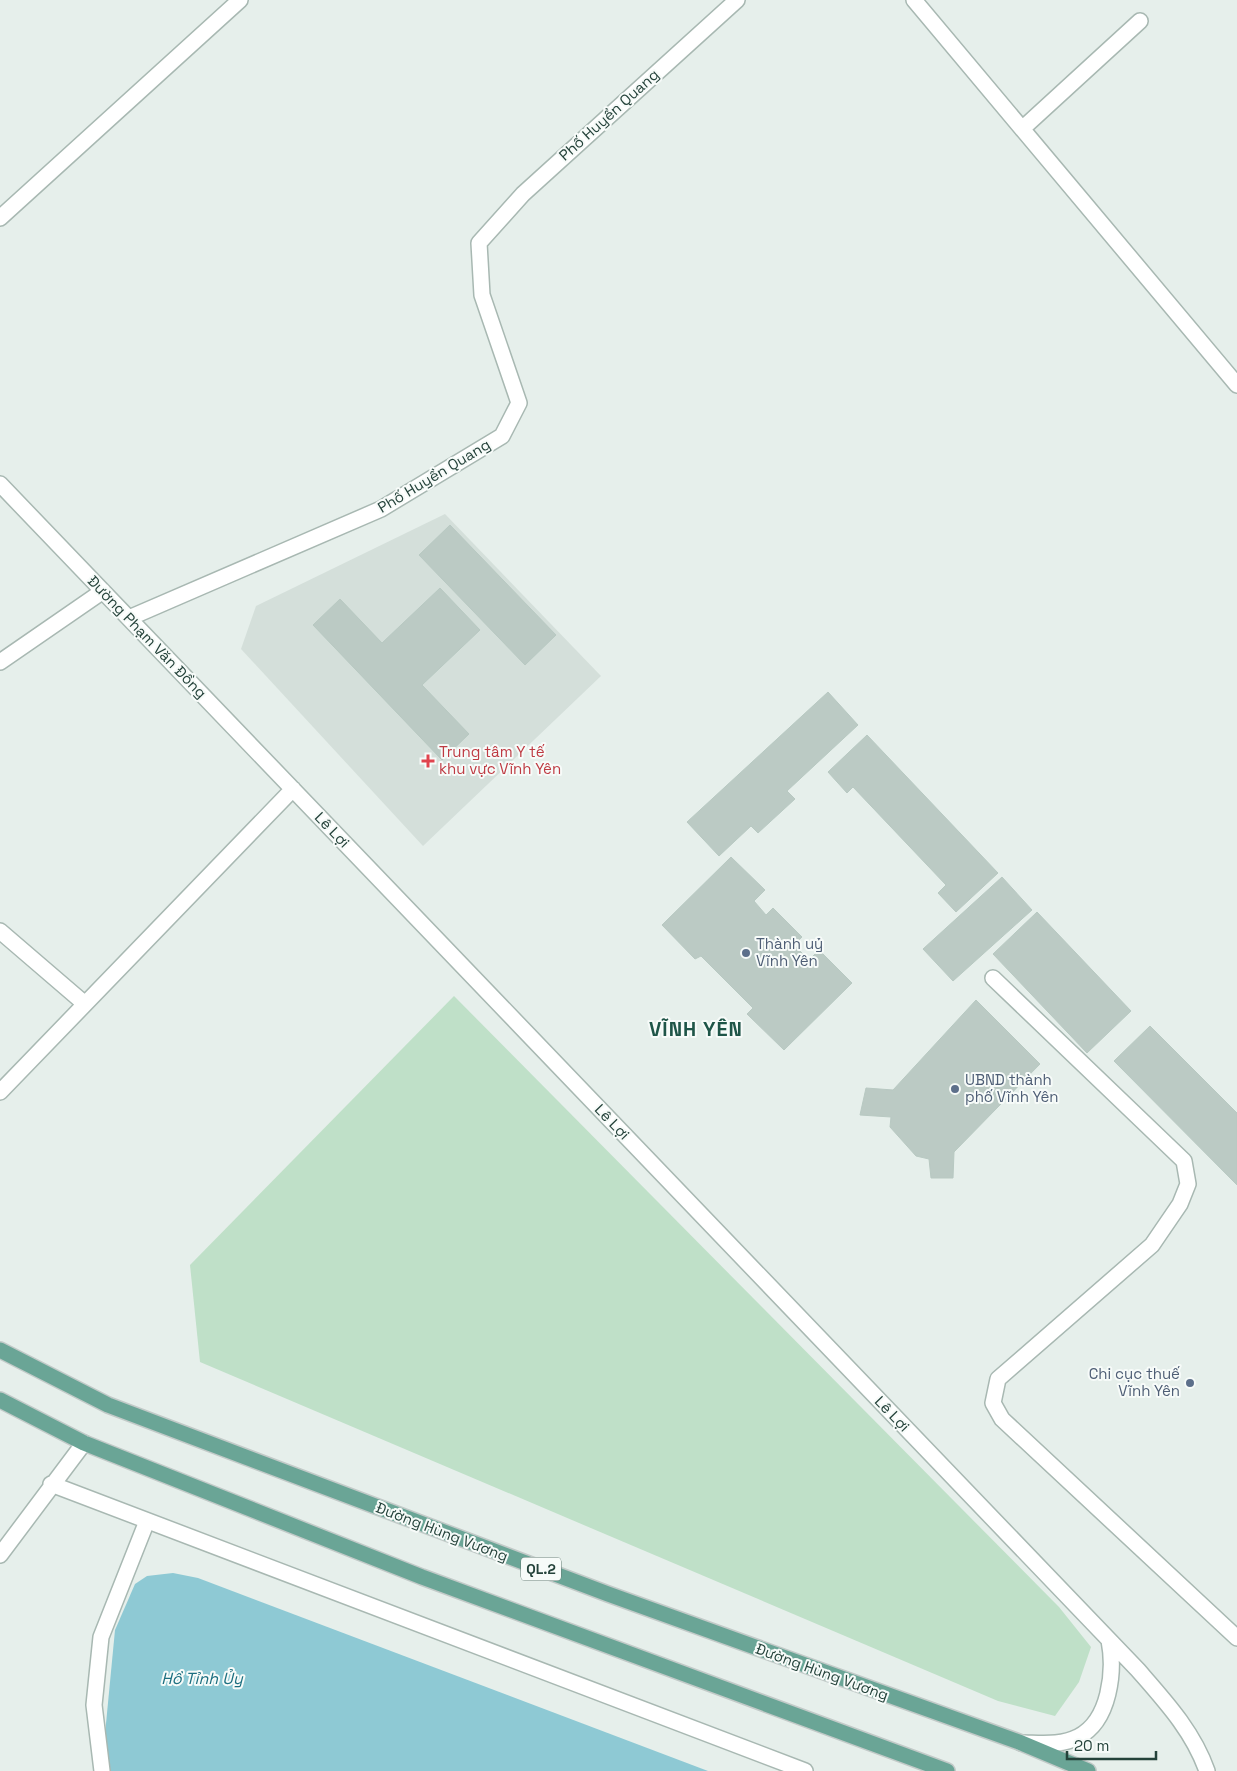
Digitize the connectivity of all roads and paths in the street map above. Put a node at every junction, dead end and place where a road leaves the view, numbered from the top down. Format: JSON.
{"nodes":[{"id":1,"x":737,"y":0,"type":"edge"},
{"id":2,"x":914,"y":0,"type":"edge"},
{"id":3,"x":238,"y":1,"type":"edge"},
{"id":4,"x":1140,"y":21,"type":"dead end"},
{"id":5,"x":1022,"y":129,"type":"junction"},
{"id":6,"x":0,"y":218,"type":"edge"},
{"id":7,"x":1237,"y":385,"type":"edge"},
{"id":8,"x":0,"y":484,"type":"edge"},
{"id":9,"x":103,"y":591,"type":"junction"},
{"id":10,"x":129,"y":618,"type":"junction"},
{"id":11,"x":0,"y":662,"type":"edge"},
{"id":12,"x":293,"y":789,"type":"junction"},
{"id":13,"x":0,"y":931,"type":"edge"},
{"id":14,"x":993,"y":978,"type":"dead end"},
{"id":15,"x":85,"y":1004,"type":"junction"},
{"id":16,"x":0,"y":1092,"type":"edge"},
{"id":17,"x":0,"y":1350,"type":"edge"},
{"id":18,"x":0,"y":1400,"type":"edge"},
{"id":19,"x":84,"y":1443,"type":"junction"},
{"id":20,"x":51,"y":1484,"type":"junction"},
{"id":21,"x":146,"y":1521,"type":"junction"},
{"id":22,"x":0,"y":1555,"type":"edge"},
{"id":23,"x":1237,"y":1638,"type":"edge"},
{"id":24,"x":1109,"y":1640,"type":"junction"},
{"id":25,"x":1019,"y":1742,"type":"junction"},
{"id":26,"x":102,"y":1771,"type":"edge"},
{"id":27,"x":805,"y":1771,"type":"edge"},
{"id":28,"x":947,"y":1771,"type":"edge"},
{"id":29,"x":1088,"y":1771,"type":"edge"},
{"id":30,"x":1207,"y":1771,"type":"edge"}],
"edges":[{"from":1,"to":10,"type":"street","name":"Phố Huyền Quang"},
{"from":2,"to":5,"type":"street"},
{"from":3,"to":6,"type":"street"},
{"from":4,"to":5,"type":"street"},
{"from":5,"to":7,"type":"street"},
{"from":8,"to":9,"type":"street","name":"Đường Phạm Văn Đồng"},
{"from":9,"to":10,"type":"street","name":"Đường Phạm Văn Đồng"},
{"from":9,"to":11,"type":"street"},
{"from":10,"to":12,"type":"street","name":"Đường Phạm Văn Đồng"},
{"from":12,"to":15,"type":"street"},
{"from":12,"to":24,"type":"street","name":"Lê Lợi"},
{"from":13,"to":15,"type":"street"},
{"from":14,"to":23,"type":"street"},
{"from":15,"to":16,"type":"street"},
{"from":17,"to":25,"type":"main road","name":"Đường Hùng Vương","number":"QL.2"},
{"from":18,"to":19,"type":"main road"},
{"from":19,"to":20,"type":"street"},
{"from":19,"to":28,"type":"main road"},
{"from":20,"to":21,"type":"street"},
{"from":20,"to":22,"type":"street"},
{"from":21,"to":26,"type":"street"},
{"from":21,"to":27,"type":"street"},
{"from":24,"to":25,"type":"street"},
{"from":24,"to":30,"type":"street","name":"Lê Lợi"},
{"from":25,"to":29,"type":"main road","name":"Đường Hùng Vương","number":"QL.2"}]}
